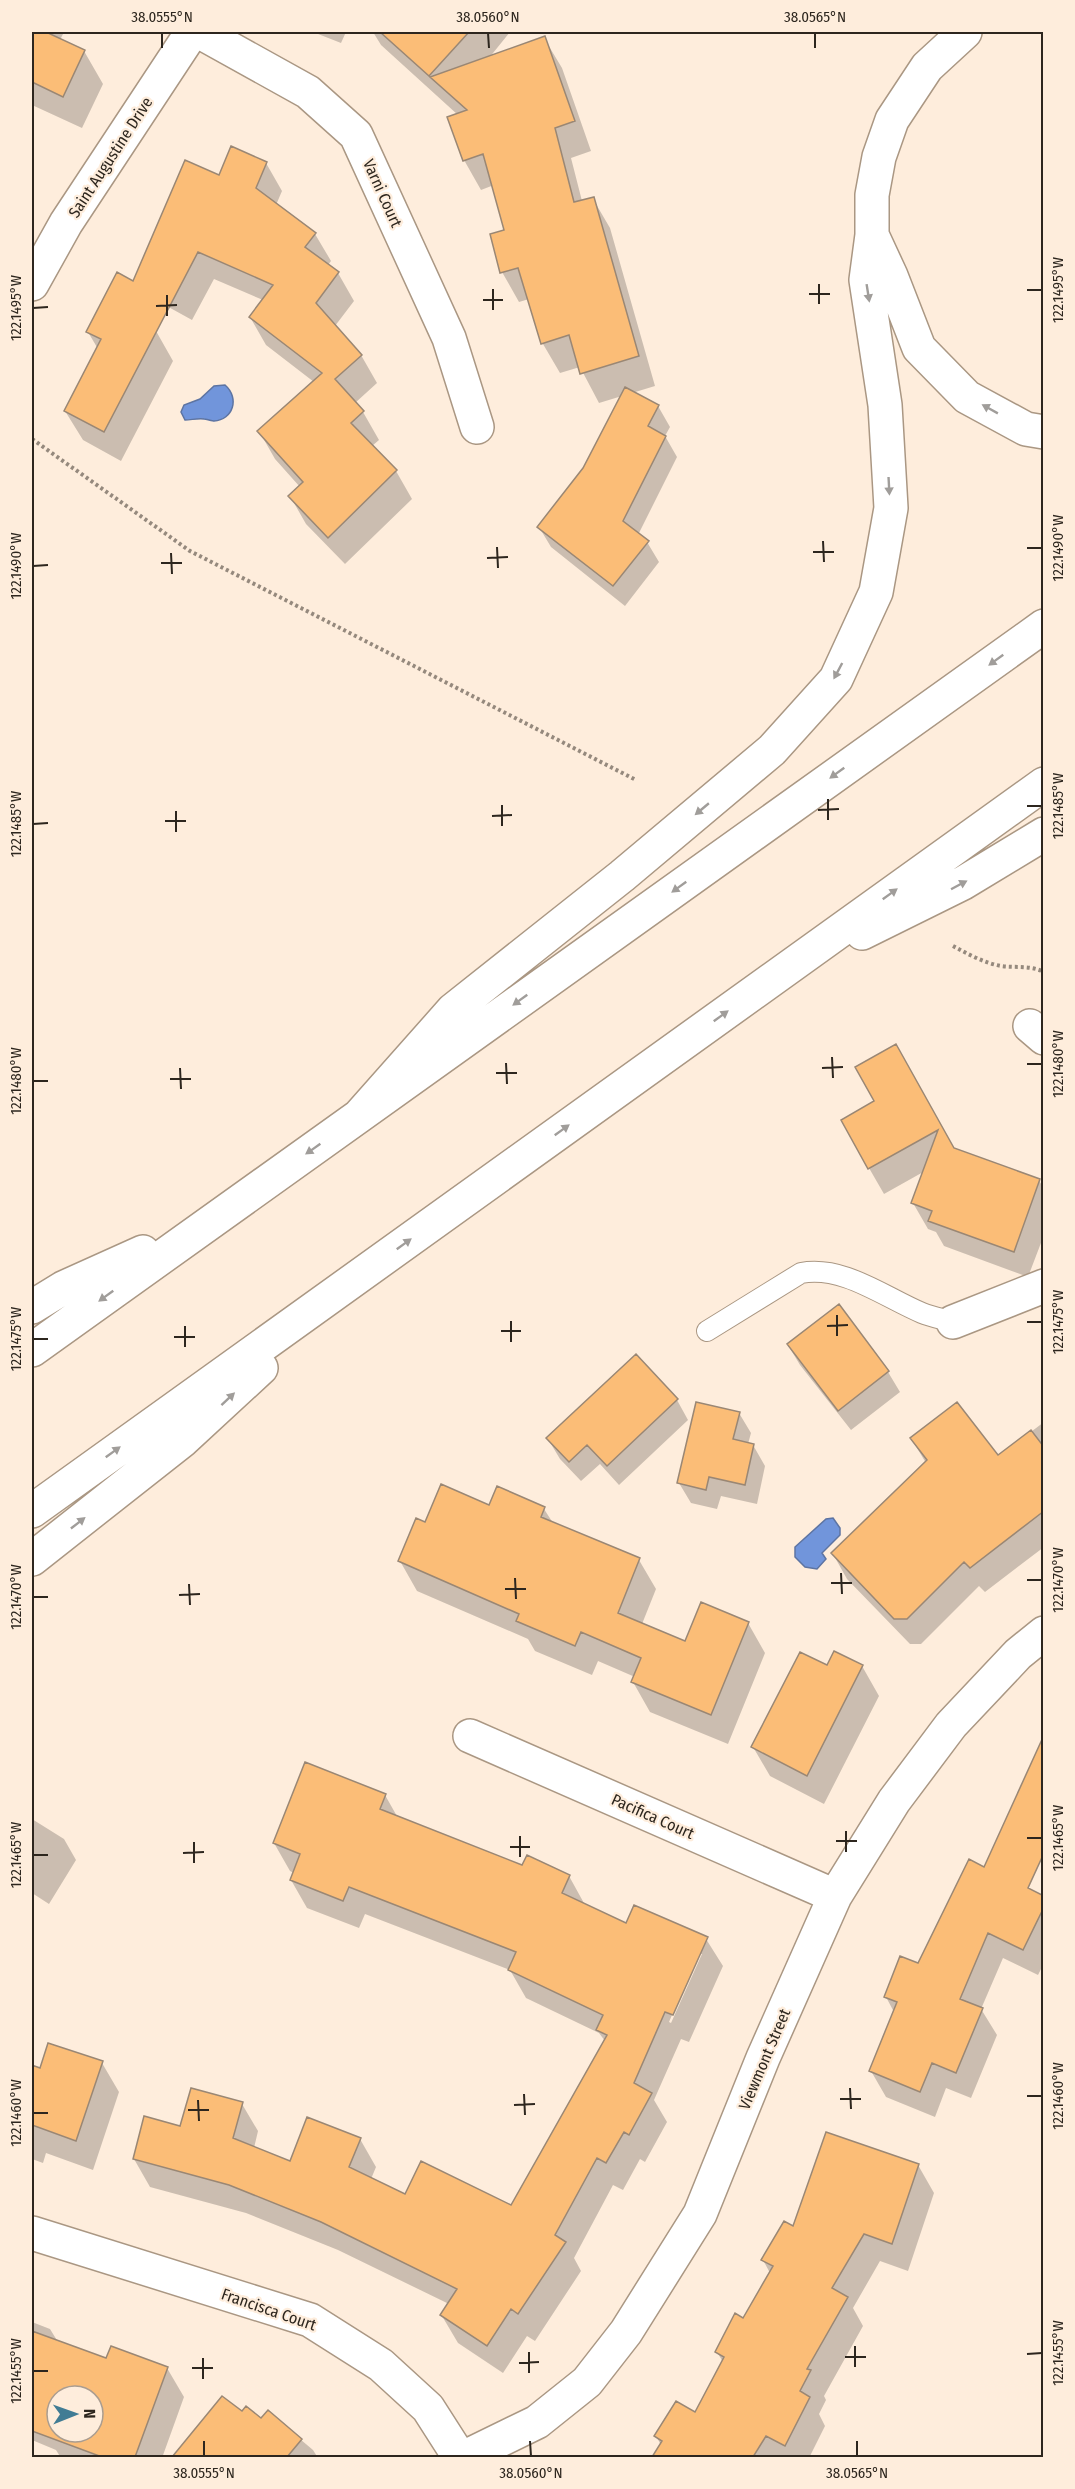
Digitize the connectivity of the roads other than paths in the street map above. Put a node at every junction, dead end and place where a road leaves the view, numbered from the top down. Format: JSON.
{"nodes":[{"id":1,"x":192,"y":32,"type":"edge"},
{"id":2,"x":200,"y":32,"type":"edge"},
{"id":3,"x":965,"y":32,"type":"edge"},
{"id":4,"x":872,"y":235,"type":"junction"},
{"id":5,"x":32,"y":284,"type":"edge"},
{"id":6,"x":477,"y":427,"type":"dead end"},
{"id":7,"x":1044,"y":432,"type":"edge"},
{"id":8,"x":1044,"y":626,"type":"edge"},
{"id":9,"x":1044,"y":784,"type":"edge"},
{"id":10,"x":1044,"y":834,"type":"edge"},
{"id":11,"x":775,"y":977,"type":"junction"},
{"id":12,"x":360,"y":1115,"type":"junction"},
{"id":13,"x":204,"y":1224,"type":"junction"},
{"id":14,"x":357,"y":1279,"type":"junction"},
{"id":15,"x":1044,"y":1286,"type":"edge"},
{"id":16,"x":32,"y":1307,"type":"edge"},
{"id":17,"x":953,"y":1322,"type":"joint"},
{"id":18,"x":707,"y":1331,"type":"dead end"},
{"id":19,"x":32,"y":1350,"type":"edge"},
{"id":20,"x":32,"y":1511,"type":"edge"},
{"id":21,"x":32,"y":1559,"type":"edge"},
{"id":22,"x":1044,"y":1633,"type":"edge"},
{"id":23,"x":470,"y":1736,"type":"dead end"},
{"id":24,"x":835,"y":1896,"type":"junction"},
{"id":25,"x":32,"y":2233,"type":"edge"},
{"id":26,"x":462,"y":2457,"type":"edge"}],
"edges":[{"from":1,"to":5,"type":"main road","name":"Saint Augustine Drive"},
{"from":2,"to":6,"type":"main road","name":"Varni Court"},
{"from":3,"to":4,"type":"main road"},
{"from":7,"to":4,"type":"main road","one_way":true},
{"from":4,"to":12,"type":"main road","one_way":true},
{"from":8,"to":12,"type":"main road","one_way":true},
{"from":11,"to":9,"type":"main road","one_way":true},
{"from":11,"to":10,"type":"main road","one_way":true},
{"from":14,"to":11,"type":"main road","one_way":true},
{"from":12,"to":13,"type":"main road","one_way":true},
{"from":13,"to":16,"type":"main road"},
{"from":13,"to":19,"type":"main road","one_way":true},
{"from":20,"to":14,"type":"main road","one_way":true},
{"from":21,"to":14,"type":"main road","one_way":true},
{"from":15,"to":17,"type":"main road"},
{"from":17,"to":18,"type":"lane"},
{"from":22,"to":24,"type":"main road","name":"Viewmont Street"},
{"from":23,"to":24,"type":"main road","name":"Pacifica Court"},
{"from":24,"to":26,"type":"main road","name":"Viewmont Street"},
{"from":25,"to":26,"type":"main road","name":"Francisca Court"}]}
